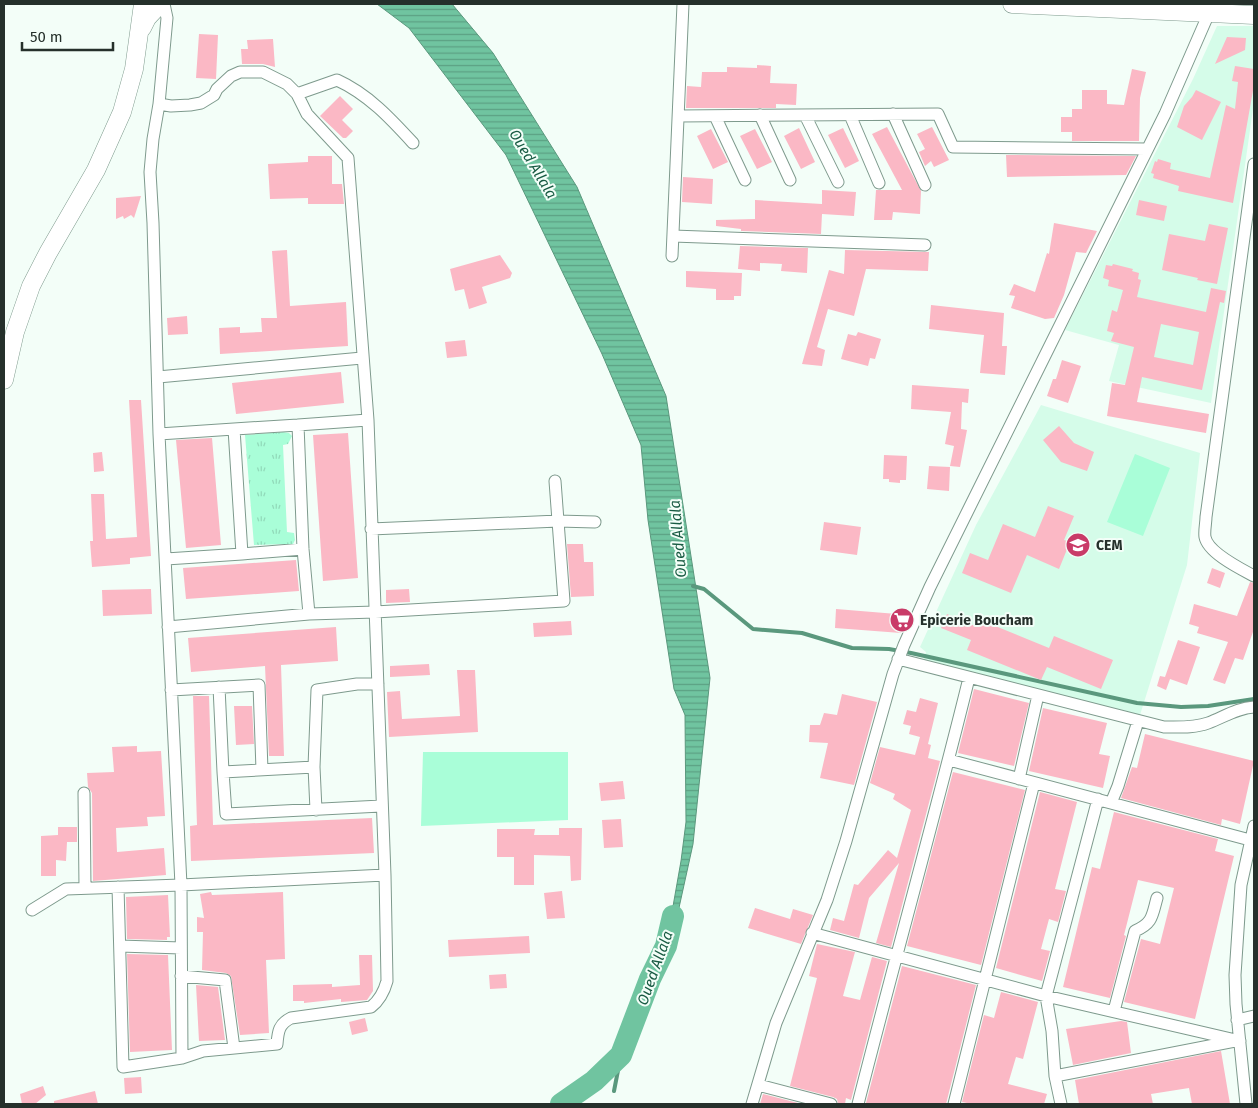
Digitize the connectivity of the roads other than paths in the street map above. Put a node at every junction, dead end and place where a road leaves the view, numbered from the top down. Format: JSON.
{"nodes":[{"id":1,"x":157,"y":4,"type":"edge"},
{"id":2,"x":683,"y":4,"type":"edge"},
{"id":3,"x":1012,"y":4,"type":"edge"},
{"id":4,"x":1209,"y":13,"type":"junction"},
{"id":5,"x":1254,"y":15,"type":"edge"},
{"id":6,"x":296,"y":94,"type":"junction"},
{"id":7,"x":159,"y":104,"type":"junction"},
{"id":8,"x":893,"y":114,"type":"junction"},
{"id":9,"x":805,"y":115,"type":"junction"},
{"id":10,"x":850,"y":115,"type":"junction"},
{"id":11,"x":679,"y":116,"type":"junction"},
{"id":12,"x":715,"y":116,"type":"junction"},
{"id":13,"x":760,"y":116,"type":"junction"},
{"id":14,"x":413,"y":143,"type":"dead end"},
{"id":15,"x":1147,"y":149,"type":"junction"},
{"id":16,"x":1254,"y":164,"type":"edge"},
{"id":17,"x":745,"y":180,"type":"dead end"},
{"id":18,"x":790,"y":180,"type":"dead end"},
{"id":19,"x":838,"y":182,"type":"dead end"},
{"id":20,"x":879,"y":183,"type":"dead end"},
{"id":21,"x":925,"y":185,"type":"dead end"},
{"id":22,"x":673,"y":236,"type":"junction"},
{"id":23,"x":925,"y":245,"type":"dead end"},
{"id":24,"x":672,"y":256,"type":"dead end"},
{"id":25,"x":362,"y":358,"type":"junction"},
{"id":26,"x":158,"y":377,"type":"junction"},
{"id":27,"x":4,"y":380,"type":"edge"},
{"id":28,"x":368,"y":420,"type":"junction"},
{"id":29,"x":298,"y":426,"type":"junction"},
{"id":30,"x":234,"y":429,"type":"junction"},
{"id":31,"x":159,"y":434,"type":"junction"},
{"id":32,"x":555,"y":481,"type":"dead end"},
{"id":33,"x":558,"y":521,"type":"junction"},
{"id":34,"x":595,"y":522,"type":"dead end"},
{"id":35,"x":371,"y":529,"type":"junction"},
{"id":36,"x":303,"y":549,"type":"junction"},
{"id":37,"x":242,"y":554,"type":"junction"},
{"id":38,"x":166,"y":559,"type":"junction"},
{"id":39,"x":1254,"y":576,"type":"edge"},
{"id":40,"x":375,"y":612,"type":"junction"},
{"id":41,"x":309,"y":614,"type":"junction"},
{"id":42,"x":168,"y":627,"type":"junction"},
{"id":43,"x":899,"y":658,"type":"junction"},
{"id":44,"x":969,"y":678,"type":"junction"},
{"id":45,"x":378,"y":684,"type":"junction"},
{"id":46,"x":219,"y":687,"type":"junction"},
{"id":47,"x":171,"y":690,"type":"junction"},
{"id":48,"x":1038,"y":695,"type":"junction"},
{"id":49,"x":1254,"y":707,"type":"edge"},
{"id":50,"x":1138,"y":721,"type":"junction"},
{"id":51,"x":949,"y":760,"type":"junction"},
{"id":52,"x":314,"y":767,"type":"junction"},
{"id":53,"x":262,"y":770,"type":"junction"},
{"id":54,"x":224,"y":772,"type":"junction"},
{"id":55,"x":1019,"y":779,"type":"junction"},
{"id":56,"x":1034,"y":783,"type":"junction"},
{"id":57,"x":84,"y":793,"type":"dead end"},
{"id":58,"x":1098,"y":800,"type":"junction"},
{"id":59,"x":1111,"y":803,"type":"junction"},
{"id":60,"x":381,"y":806,"type":"junction"},
{"id":61,"x":316,"y":810,"type":"junction"},
{"id":62,"x":1254,"y":826,"type":"edge"},
{"id":63,"x":1250,"y":840,"type":"junction"},
{"id":64,"x":385,"y":875,"type":"junction"},
{"id":65,"x":181,"y":885,"type":"junction"},
{"id":66,"x":118,"y":887,"type":"junction"},
{"id":67,"x":85,"y":888,"type":"junction"},
{"id":68,"x":1157,"y":898,"type":"dead end"},
{"id":69,"x":32,"y":910,"type":"dead end"},
{"id":70,"x":812,"y":933,"type":"junction"},
{"id":71,"x":120,"y":946,"type":"junction"},
{"id":72,"x":181,"y":948,"type":"junction"},
{"id":73,"x":896,"y":956,"type":"junction"},
{"id":74,"x":181,"y":976,"type":"junction"},
{"id":75,"x":986,"y":980,"type":"junction"},
{"id":76,"x":1046,"y":996,"type":"junction"},
{"id":77,"x":1114,"y":1011,"type":"junction"},
{"id":78,"x":1254,"y":1016,"type":"edge"},
{"id":79,"x":1237,"y":1020,"type":"junction"},
{"id":80,"x":1240,"y":1041,"type":"junction"},
{"id":81,"x":234,"y":1048,"type":"junction"},
{"id":82,"x":182,"y":1058,"type":"junction"},
{"id":83,"x":1055,"y":1076,"type":"junction"},
{"id":84,"x":758,"y":1085,"type":"junction"},
{"id":85,"x":752,"y":1104,"type":"edge"},
{"id":86,"x":831,"y":1104,"type":"edge"},
{"id":87,"x":858,"y":1104,"type":"edge"},
{"id":88,"x":954,"y":1104,"type":"edge"},
{"id":89,"x":1061,"y":1104,"type":"edge"},
{"id":90,"x":1246,"y":1104,"type":"edge"}],
"edges":[{"from":1,"to":7,"type":"street"},
{"from":1,"to":27,"type":"main road"},
{"from":2,"to":11,"type":"street"},
{"from":3,"to":4,"type":"main road"},
{"from":4,"to":5,"type":"main road"},
{"from":4,"to":15,"type":"street"},
{"from":6,"to":7,"type":"street"},
{"from":6,"to":14,"type":"street"},
{"from":6,"to":25,"type":"street"},
{"from":7,"to":26,"type":"street"},
{"from":8,"to":10,"type":"street"},
{"from":8,"to":15,"type":"street"},
{"from":8,"to":21,"type":"street"},
{"from":9,"to":10,"type":"street"},
{"from":9,"to":13,"type":"street"},
{"from":9,"to":19,"type":"street"},
{"from":10,"to":20,"type":"street"},
{"from":11,"to":12,"type":"street"},
{"from":11,"to":22,"type":"street"},
{"from":12,"to":13,"type":"street"},
{"from":12,"to":17,"type":"street"},
{"from":13,"to":18,"type":"street"},
{"from":15,"to":43,"type":"street"},
{"from":16,"to":39,"type":"street"},
{"from":22,"to":23,"type":"street"},
{"from":22,"to":24,"type":"street"},
{"from":25,"to":26,"type":"street"},
{"from":25,"to":28,"type":"street"},
{"from":26,"to":31,"type":"street"},
{"from":28,"to":29,"type":"street"},
{"from":28,"to":35,"type":"street"},
{"from":29,"to":30,"type":"street"},
{"from":29,"to":36,"type":"street"},
{"from":30,"to":31,"type":"street"},
{"from":30,"to":37,"type":"street"},
{"from":31,"to":38,"type":"street"},
{"from":32,"to":33,"type":"street"},
{"from":33,"to":34,"type":"street"},
{"from":33,"to":35,"type":"street"},
{"from":33,"to":40,"type":"street"},
{"from":35,"to":40,"type":"street"},
{"from":36,"to":37,"type":"street"},
{"from":36,"to":41,"type":"street"},
{"from":37,"to":38,"type":"street"},
{"from":38,"to":42,"type":"street"},
{"from":40,"to":41,"type":"street"},
{"from":40,"to":45,"type":"street"},
{"from":41,"to":42,"type":"street"},
{"from":42,"to":47,"type":"street"},
{"from":43,"to":44,"type":"street"},
{"from":43,"to":70,"type":"street"},
{"from":44,"to":48,"type":"street"},
{"from":44,"to":51,"type":"street"},
{"from":45,"to":52,"type":"street"},
{"from":45,"to":60,"type":"street"},
{"from":46,"to":47,"type":"street"},
{"from":46,"to":53,"type":"street"},
{"from":46,"to":54,"type":"street"},
{"from":47,"to":65,"type":"street"},
{"from":48,"to":50,"type":"street"},
{"from":48,"to":55,"type":"street"},
{"from":49,"to":50,"type":"street"},
{"from":50,"to":59,"type":"street"},
{"from":51,"to":55,"type":"street"},
{"from":51,"to":73,"type":"street"},
{"from":52,"to":53,"type":"street"},
{"from":52,"to":61,"type":"street"},
{"from":53,"to":54,"type":"street"},
{"from":54,"to":61,"type":"street"},
{"from":55,"to":56,"type":"street"},
{"from":56,"to":58,"type":"street"},
{"from":56,"to":75,"type":"street"},
{"from":57,"to":67,"type":"street"},
{"from":58,"to":59,"type":"street"},
{"from":58,"to":76,"type":"street"},
{"from":59,"to":63,"type":"street"},
{"from":60,"to":61,"type":"street"},
{"from":60,"to":64,"type":"street"},
{"from":62,"to":63,"type":"street"},
{"from":63,"to":79,"type":"street"},
{"from":64,"to":65,"type":"street"},
{"from":64,"to":81,"type":"street"},
{"from":65,"to":66,"type":"street"},
{"from":65,"to":72,"type":"street"},
{"from":66,"to":67,"type":"street"},
{"from":66,"to":71,"type":"street"},
{"from":67,"to":69,"type":"street"},
{"from":68,"to":77,"type":"street"},
{"from":70,"to":73,"type":"street"},
{"from":70,"to":84,"type":"street"},
{"from":71,"to":72,"type":"street"},
{"from":71,"to":82,"type":"street"},
{"from":72,"to":74,"type":"street"},
{"from":73,"to":75,"type":"street"},
{"from":73,"to":87,"type":"street"},
{"from":74,"to":81,"type":"street"},
{"from":74,"to":82,"type":"street"},
{"from":75,"to":76,"type":"street"},
{"from":75,"to":88,"type":"street"},
{"from":76,"to":77,"type":"street"},
{"from":76,"to":83,"type":"street"},
{"from":77,"to":80,"type":"street"},
{"from":78,"to":79,"type":"street"},
{"from":79,"to":80,"type":"street"},
{"from":80,"to":83,"type":"street"},
{"from":80,"to":90,"type":"street"},
{"from":81,"to":82,"type":"street"},
{"from":83,"to":89,"type":"street"},
{"from":84,"to":85,"type":"street"},
{"from":84,"to":86,"type":"street"}]}
